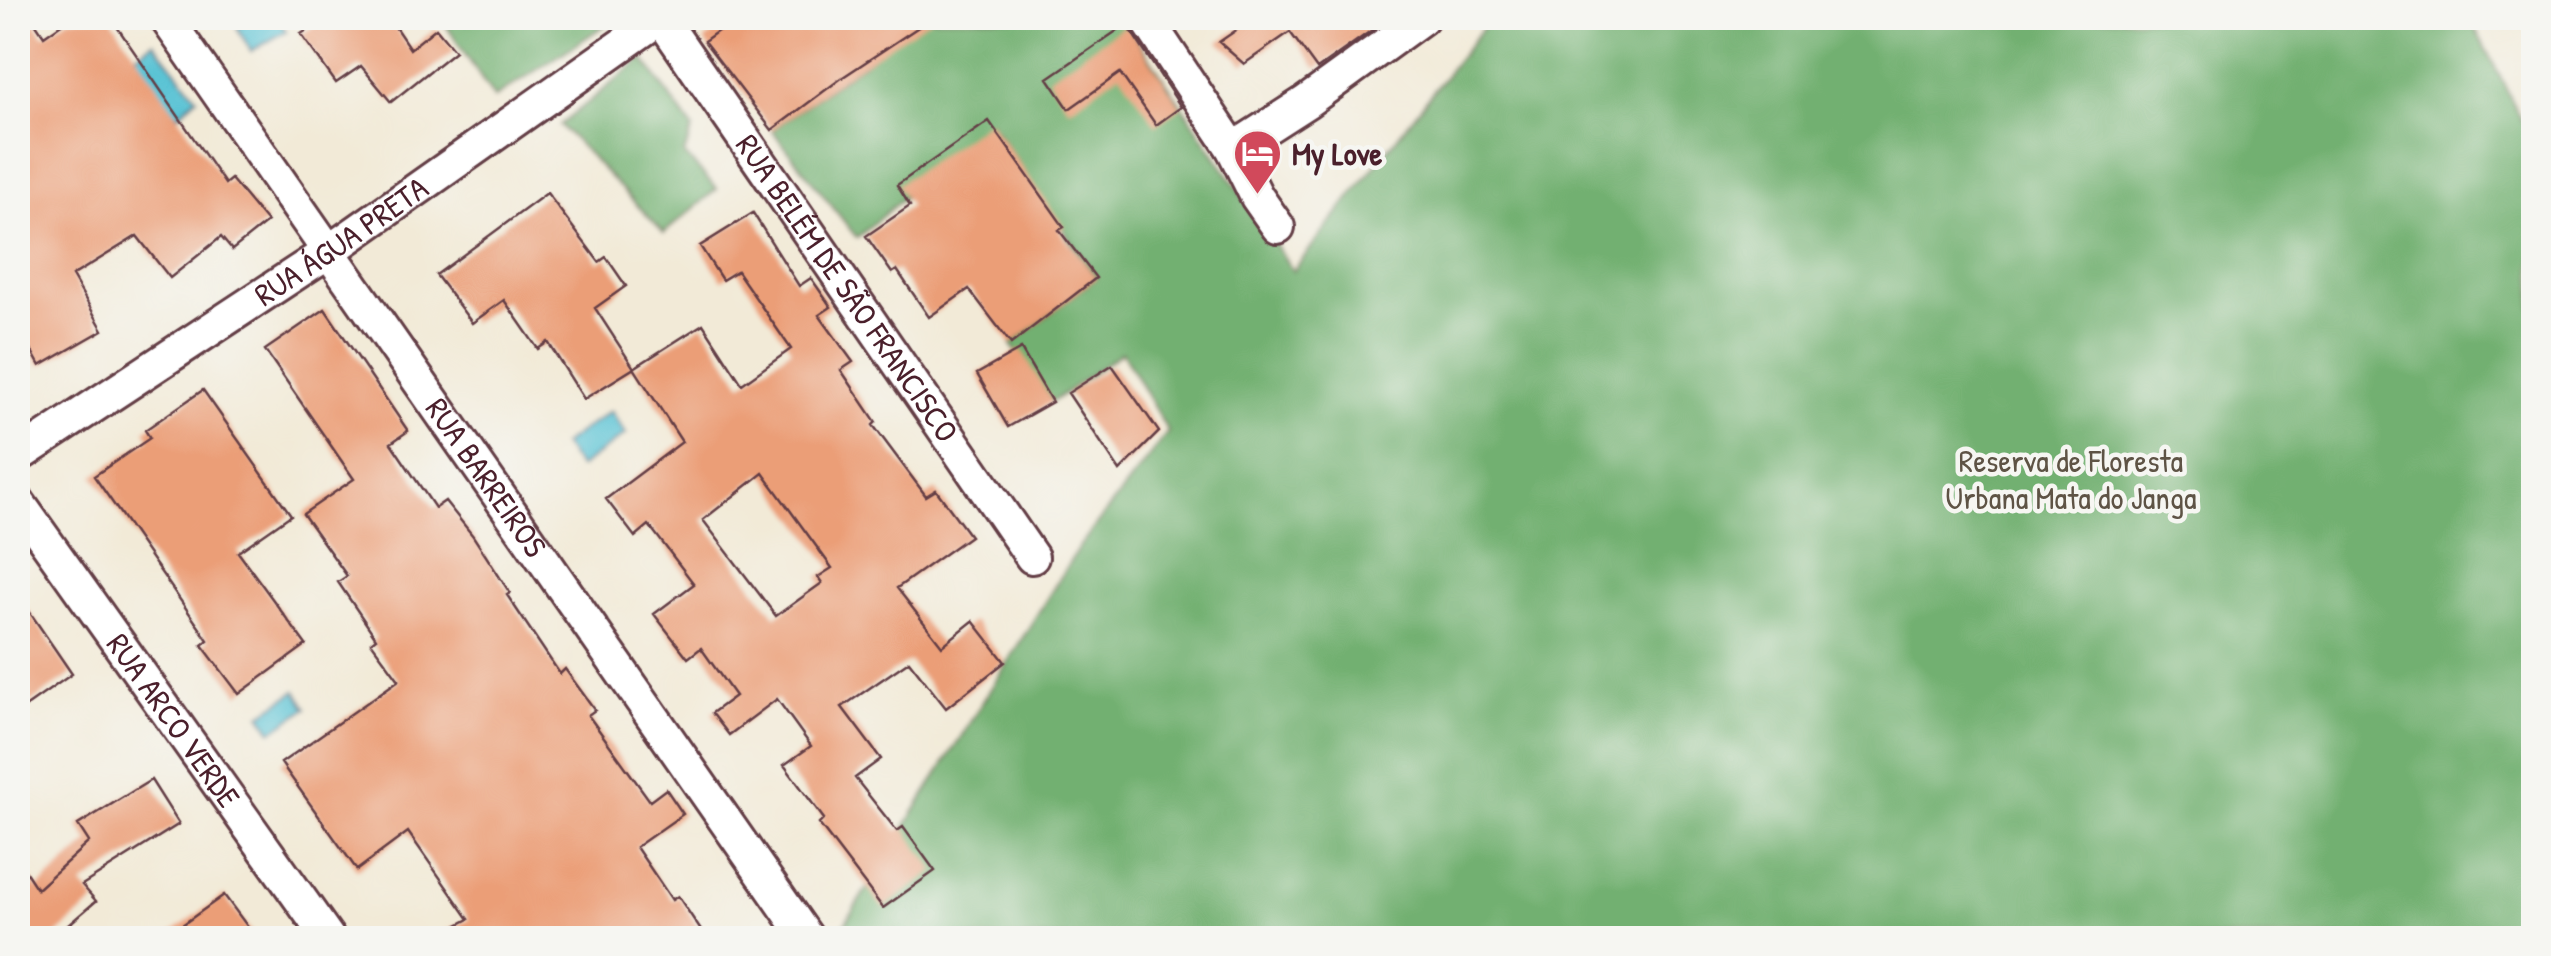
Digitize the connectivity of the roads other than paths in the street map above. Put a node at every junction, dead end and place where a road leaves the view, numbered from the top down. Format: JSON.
{"nodes":[{"id":1,"x":166,"y":18,"type":"edge"},
{"id":2,"x":661,"y":18,"type":"edge"},
{"id":3,"x":1146,"y":18,"type":"edge"},
{"id":4,"x":1422,"y":18,"type":"edge"},
{"id":5,"x":1233,"y":150,"type":"junction"},
{"id":6,"x":1278,"y":227,"type":"dead end"},
{"id":7,"x":328,"y":252,"type":"junction"},
{"id":8,"x":18,"y":456,"type":"edge"},
{"id":9,"x":18,"y":502,"type":"edge"},
{"id":10,"x":1032,"y":557,"type":"dead end"},
{"id":11,"x":328,"y":938,"type":"edge"},
{"id":12,"x":807,"y":938,"type":"edge"}],
"edges":[{"from":1,"to":7,"type":"street","name":"RUA BARREIROS"},
{"from":2,"to":7,"type":"street","name":"RUA ÁGUA PRETA"},
{"from":2,"to":10,"type":"street","name":"RUA BELÉM DE SÃO FRANCISCO"},
{"from":3,"to":5,"type":"street"},
{"from":4,"to":5,"type":"street"},
{"from":5,"to":6,"type":"street"},
{"from":7,"to":8,"type":"street","name":"RUA ÁGUA PRETA"},
{"from":7,"to":12,"type":"street","name":"RUA BARREIROS"},
{"from":9,"to":11,"type":"street","name":"RUA ARCO VERDE"}]}
